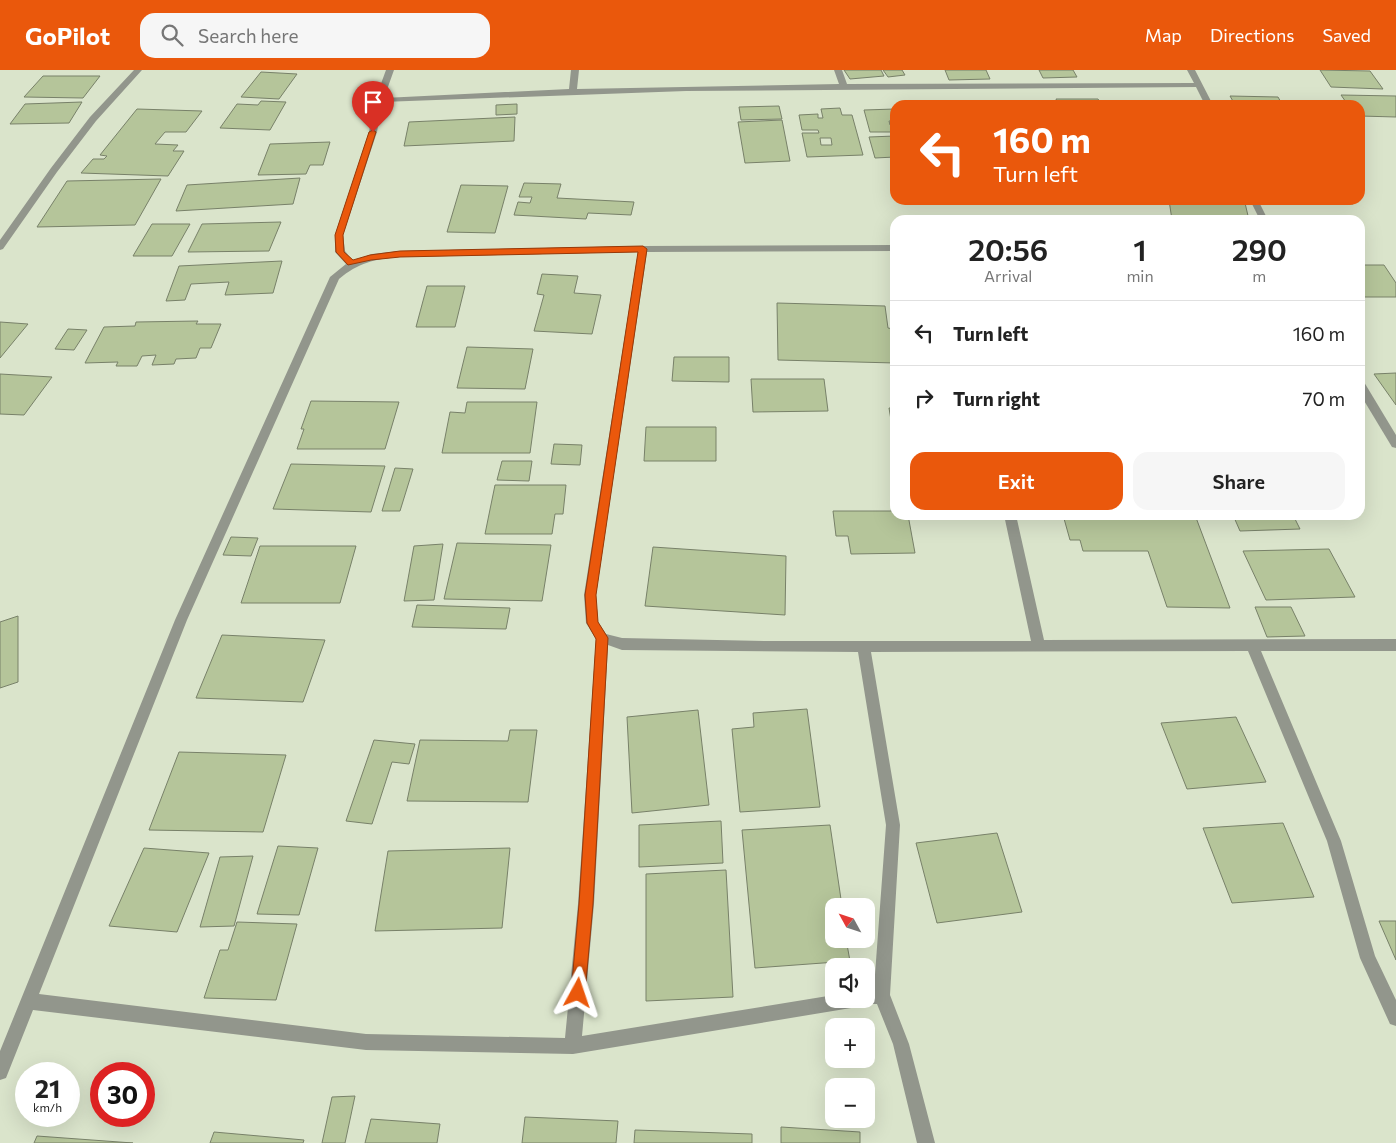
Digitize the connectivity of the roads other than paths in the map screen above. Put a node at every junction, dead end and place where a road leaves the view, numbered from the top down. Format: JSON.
{"nodes":[{"id":1,"x":138,"y":70,"type":"edge"},
{"id":2,"x":390,"y":70,"type":"edge"},
{"id":3,"x":575,"y":70,"type":"edge"},
{"id":4,"x":838,"y":70,"type":"edge"},
{"id":5,"x":1191,"y":70,"type":"edge"},
{"id":6,"x":843,"y":85,"type":"junction"},
{"id":7,"x":1199,"y":85,"type":"junction"},
{"id":8,"x":573,"y":91,"type":"junction"},
{"id":9,"x":379,"y":100,"type":"junction"},
{"id":10,"x":1206,"y":100,"type":"edge"},
{"id":11,"x":0,"y":247,"type":"edge"},
{"id":12,"x":890,"y":248,"type":"edge"},
{"id":13,"x":643,"y":249,"type":"junction"},
{"id":14,"x":351,"y":264,"type":"junction"},
{"id":15,"x":1365,"y":392,"type":"edge"},
{"id":16,"x":1396,"y":444,"type":"edge"},
{"id":17,"x":1011,"y":520,"type":"edge"},
{"id":18,"x":602,"y":638,"type":"junction"},
{"id":19,"x":863,"y":646,"type":"junction"},
{"id":20,"x":1038,"y":646,"type":"junction"},
{"id":21,"x":1252,"y":646,"type":"junction"},
{"id":22,"x":1396,"y":646,"type":"edge"},
{"id":23,"x":875,"y":987,"type":"edge"},
{"id":24,"x":875,"y":998,"type":"edge"},
{"id":25,"x":30,"y":1001,"type":"junction"},
{"id":26,"x":825,"y":1004,"type":"edge"},
{"id":27,"x":1396,"y":1018,"type":"edge"},
{"id":28,"x":573,"y":1046,"type":"junction"},
{"id":29,"x":0,"y":1072,"type":"edge"},
{"id":30,"x":926,"y":1143,"type":"edge"}],
"edges":[{"from":1,"to":11,"type":"street"},
{"from":2,"to":9,"type":"street"},
{"from":3,"to":8,"type":"street"},
{"from":4,"to":6,"type":"street"},
{"from":5,"to":7,"type":"street"},
{"from":6,"to":7,"type":"street"},
{"from":6,"to":8,"type":"street"},
{"from":7,"to":10,"type":"street"},
{"from":8,"to":9,"type":"street"},
{"from":9,"to":14,"type":"street"},
{"from":12,"to":13,"type":"street"},
{"from":13,"to":14,"type":"street"},
{"from":13,"to":18,"type":"street"},
{"from":14,"to":25,"type":"street"},
{"from":15,"to":16,"type":"street"},
{"from":17,"to":20,"type":"street"},
{"from":18,"to":19,"type":"street"},
{"from":18,"to":28,"type":"street"},
{"from":19,"to":20,"type":"street"},
{"from":19,"to":23,"type":"street"},
{"from":20,"to":21,"type":"street"},
{"from":21,"to":22,"type":"street"},
{"from":21,"to":27,"type":"street"},
{"from":24,"to":30,"type":"street"},
{"from":25,"to":28,"type":"street"},
{"from":25,"to":29,"type":"street"},
{"from":26,"to":28,"type":"street"}]}
